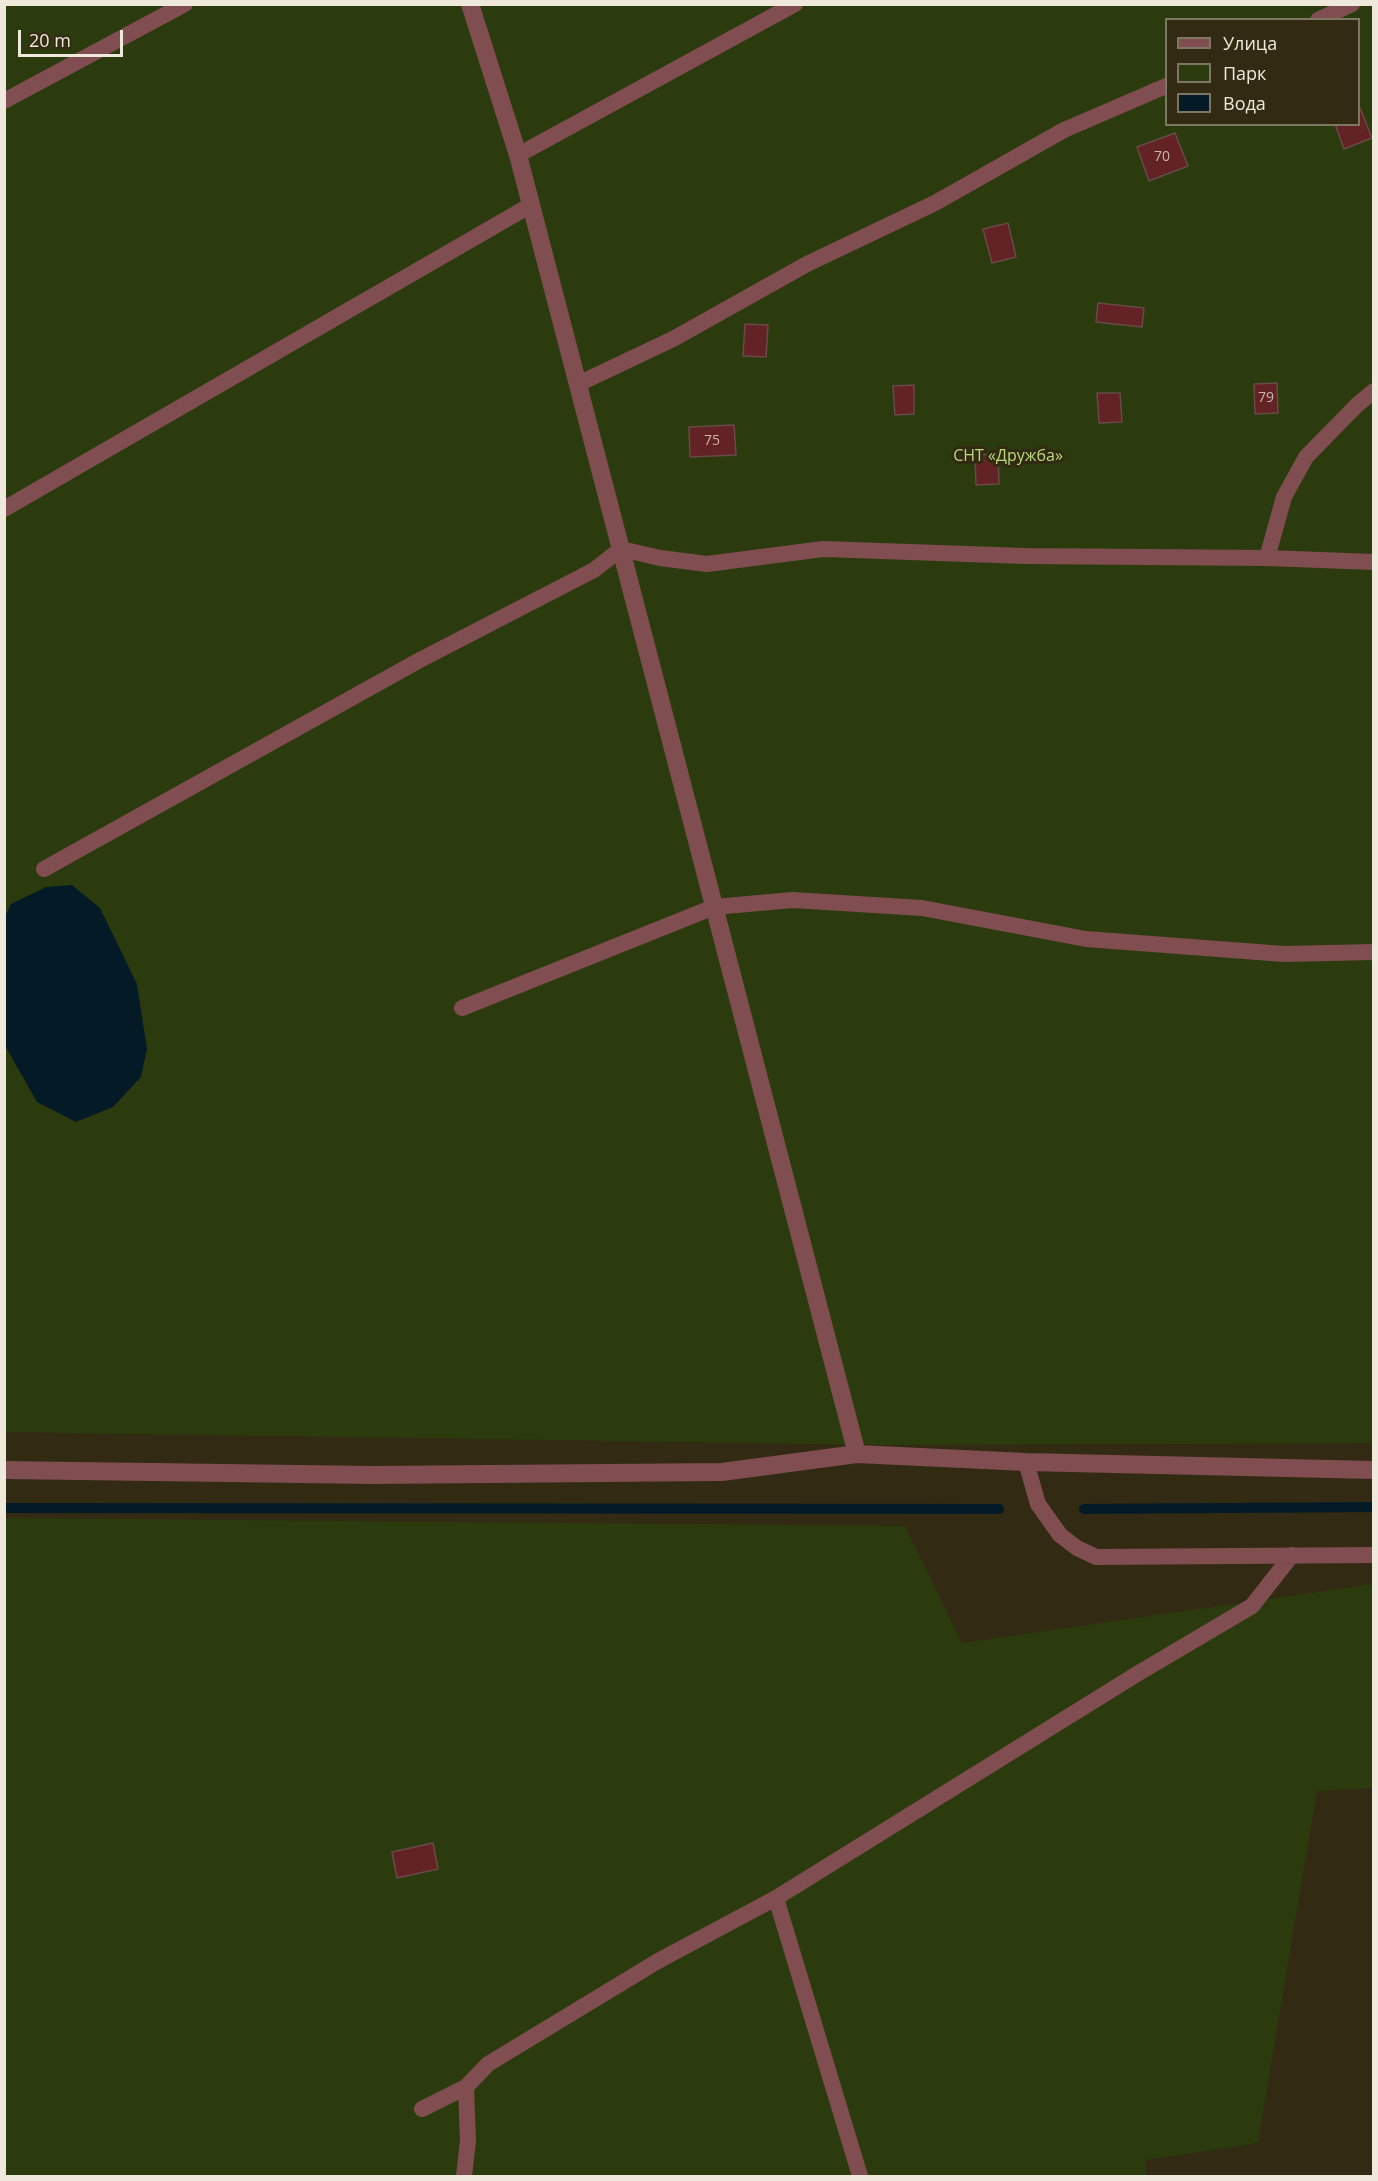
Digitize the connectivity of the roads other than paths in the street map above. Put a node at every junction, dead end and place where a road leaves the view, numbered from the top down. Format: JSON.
{"nodes":[{"id":1,"x":185,"y":4,"type":"edge"},
{"id":2,"x":470,"y":4,"type":"edge"},
{"id":3,"x":795,"y":4,"type":"edge"},
{"id":4,"x":1352,"y":4,"type":"edge"},
{"id":5,"x":1322,"y":18,"type":"edge"},
{"id":6,"x":1165,"y":87,"type":"edge"},
{"id":7,"x":4,"y":101,"type":"edge"},
{"id":8,"x":518,"y":155,"type":"junction"},
{"id":9,"x":531,"y":205,"type":"junction"},
{"id":10,"x":578,"y":384,"type":"junction"},
{"id":11,"x":1374,"y":391,"type":"edge"},
{"id":12,"x":4,"y":509,"type":"edge"},
{"id":13,"x":621,"y":549,"type":"junction"},
{"id":14,"x":1267,"y":558,"type":"junction"},
{"id":15,"x":1374,"y":562,"type":"edge"},
{"id":16,"x":44,"y":869,"type":"dead end"},
{"id":17,"x":714,"y":907,"type":"junction"},
{"id":18,"x":1374,"y":952,"type":"edge"},
{"id":19,"x":462,"y":1008,"type":"dead end"},
{"id":20,"x":857,"y":1454,"type":"junction"},
{"id":21,"x":1026,"y":1462,"type":"junction"},
{"id":22,"x":4,"y":1470,"type":"edge"},
{"id":23,"x":1374,"y":1470,"type":"edge"},
{"id":24,"x":1374,"y":1555,"type":"edge"},
{"id":25,"x":1292,"y":1556,"type":"junction"},
{"id":26,"x":776,"y":1898,"type":"junction"},
{"id":27,"x":466,"y":2087,"type":"junction"},
{"id":28,"x":422,"y":2109,"type":"dead end"},
{"id":29,"x":464,"y":2176,"type":"edge"},
{"id":30,"x":860,"y":2176,"type":"edge"}],
"edges":[{"from":1,"to":7,"type":"lane"},
{"from":2,"to":8,"type":"street"},
{"from":3,"to":8,"type":"lane"},
{"from":4,"to":5,"type":"lane"},
{"from":6,"to":10,"type":"lane"},
{"from":8,"to":9,"type":"street"},
{"from":9,"to":10,"type":"street"},
{"from":9,"to":12,"type":"lane"},
{"from":10,"to":13,"type":"street"},
{"from":11,"to":14,"type":"lane"},
{"from":13,"to":14,"type":"lane"},
{"from":13,"to":16,"type":"lane"},
{"from":13,"to":17,"type":"street"},
{"from":14,"to":15,"type":"lane"},
{"from":17,"to":18,"type":"lane"},
{"from":17,"to":19,"type":"lane"},
{"from":17,"to":20,"type":"street"},
{"from":20,"to":21,"type":"street"},
{"from":20,"to":22,"type":"street"},
{"from":21,"to":23,"type":"street"},
{"from":21,"to":25,"type":"lane"},
{"from":24,"to":25,"type":"lane"},
{"from":25,"to":26,"type":"lane"},
{"from":26,"to":27,"type":"lane"},
{"from":26,"to":30,"type":"lane"},
{"from":27,"to":28,"type":"lane"},
{"from":27,"to":29,"type":"lane"}]}
